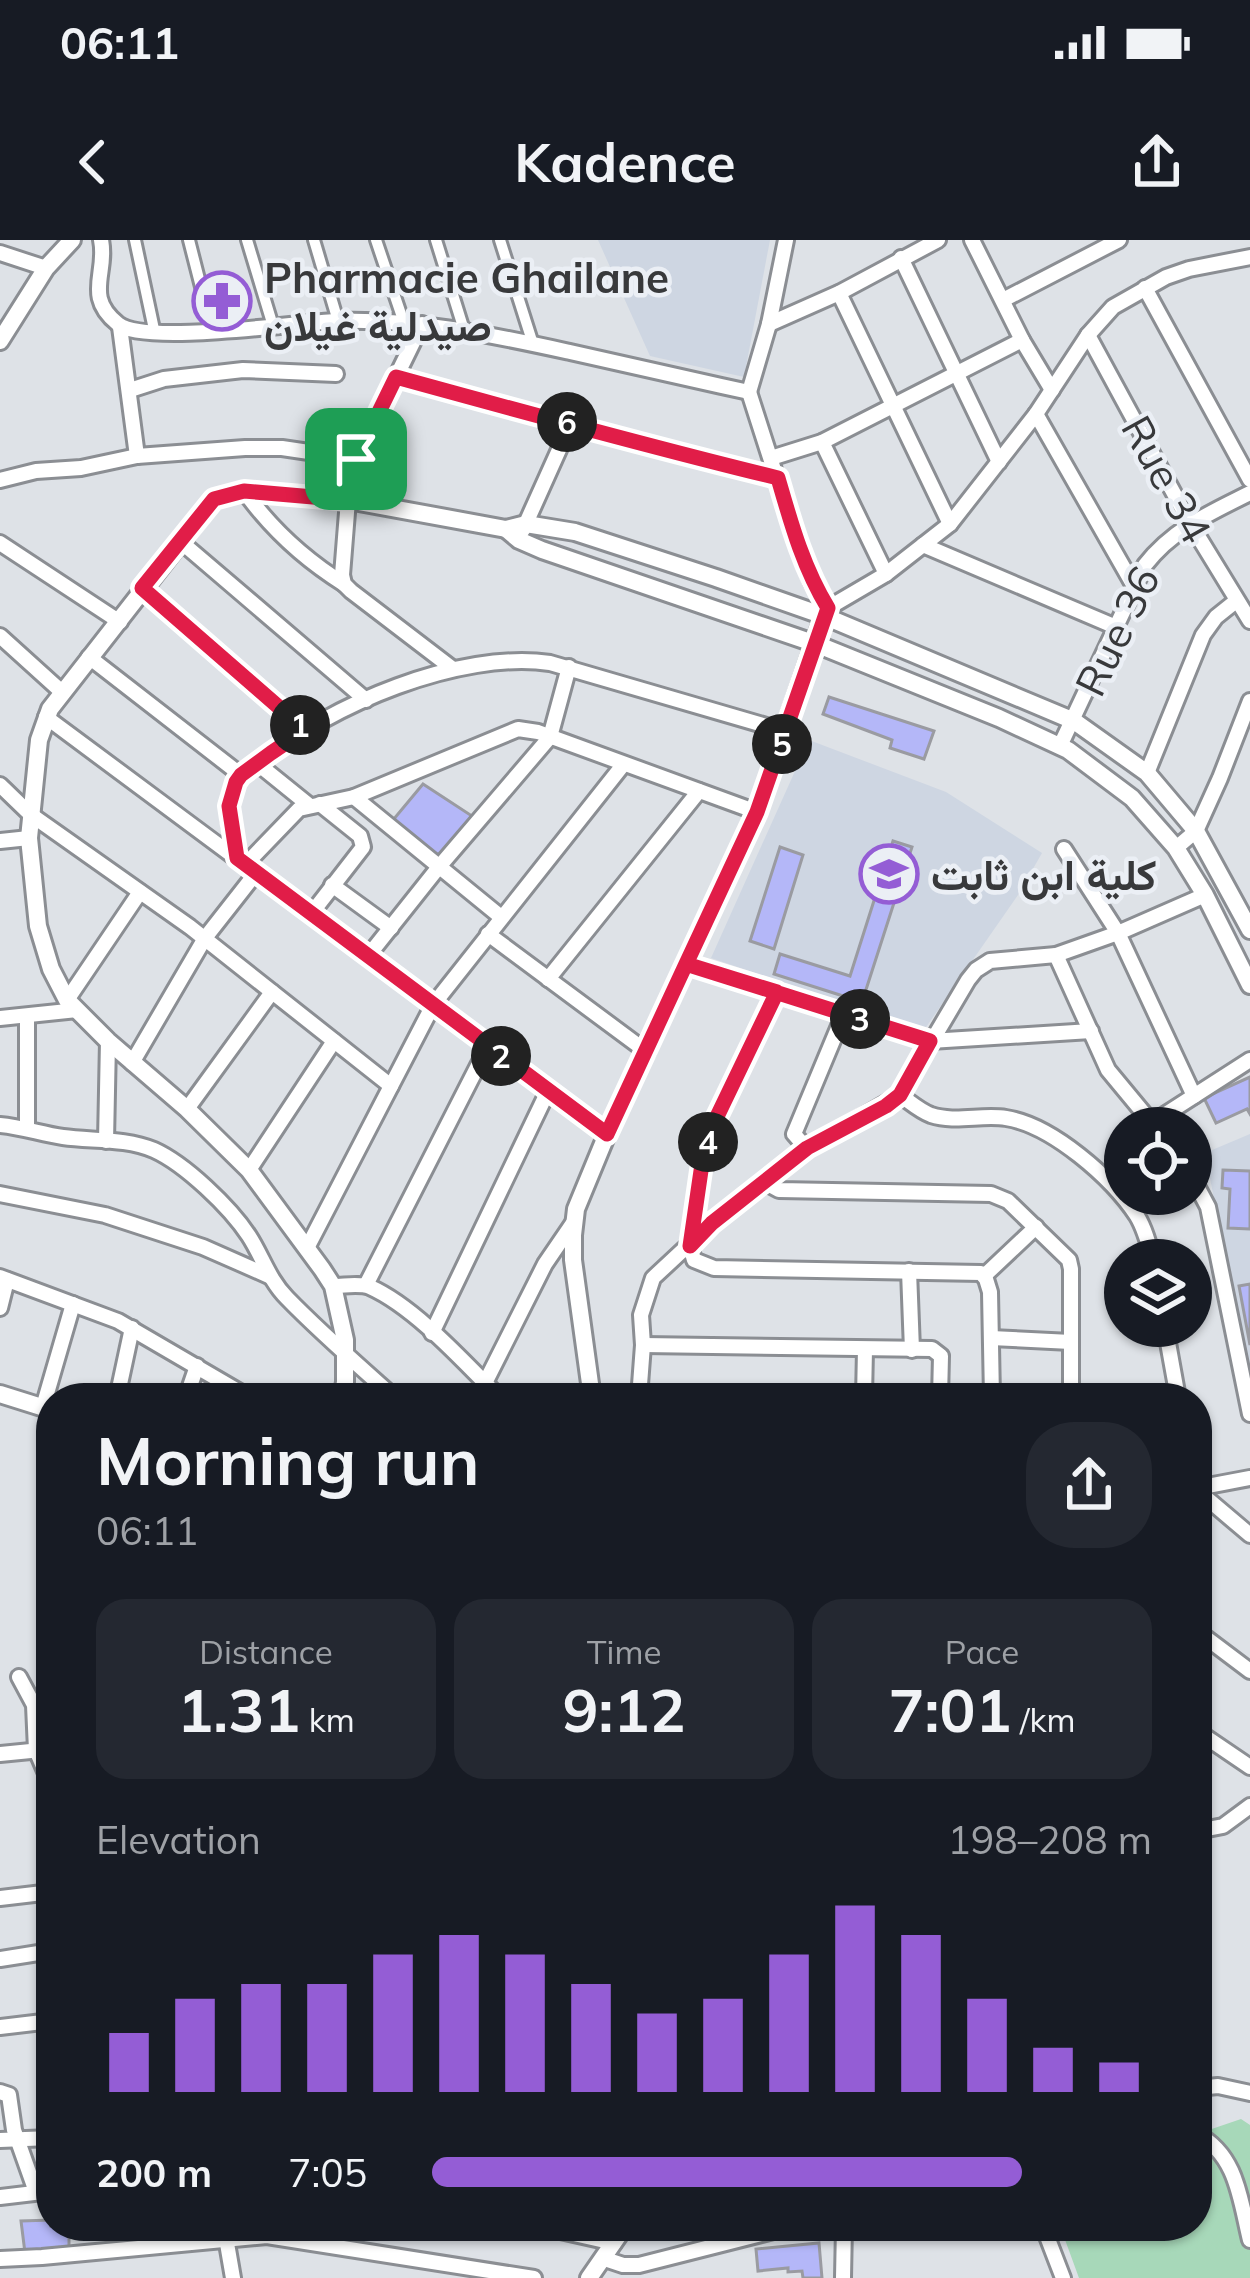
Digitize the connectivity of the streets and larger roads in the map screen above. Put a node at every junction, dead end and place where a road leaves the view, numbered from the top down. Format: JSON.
{"nodes":[{"id":1,"x":100,"y":240,"type":"edge"},
{"id":2,"x":135,"y":240,"type":"edge"},
{"id":3,"x":189,"y":240,"type":"edge"},
{"id":4,"x":247,"y":240,"type":"edge"},
{"id":5,"x":314,"y":240,"type":"edge"},
{"id":6,"x":376,"y":240,"type":"edge"},
{"id":7,"x":436,"y":240,"type":"edge"},
{"id":8,"x":500,"y":240,"type":"edge"},
{"id":9,"x":786,"y":240,"type":"edge"},
{"id":10,"x":938,"y":240,"type":"edge"},
{"id":11,"x":972,"y":240,"type":"edge"},
{"id":12,"x":70,"y":241,"type":"edge"},
{"id":13,"x":1110,"y":242,"type":"edge"},
{"id":14,"x":0,"y":253,"type":"edge"},
{"id":15,"x":1250,"y":257,"type":"edge"},
{"id":16,"x":902,"y":258,"type":"junction"},
{"id":17,"x":46,"y":268,"type":"junction"},
{"id":18,"x":1145,"y":288,"type":"junction"},
{"id":19,"x":839,"y":293,"type":"junction"},
{"id":20,"x":1003,"y":300,"type":"junction"},
{"id":21,"x":338,"y":321,"type":"junction"},
{"id":22,"x":404,"y":323,"type":"junction"},
{"id":23,"x":422,"y":324,"type":"junction"},
{"id":24,"x":769,"y":324,"type":"junction"},
{"id":25,"x":273,"y":326,"type":"junction"},
{"id":26,"x":121,"y":327,"type":"junction"},
{"id":27,"x":212,"y":330,"type":"junction"},
{"id":28,"x":464,"y":330,"type":"junction"},
{"id":29,"x":155,"y":334,"type":"junction"},
{"id":30,"x":1088,"y":335,"type":"junction"},
{"id":31,"x":1022,"y":340,"type":"junction"},
{"id":32,"x":0,"y":341,"type":"edge"},
{"id":33,"x":532,"y":344,"type":"junction"},
{"id":34,"x":336,"y":374,"type":"dead end"},
{"id":35,"x":955,"y":375,"type":"junction"},
{"id":36,"x":396,"y":377,"type":"junction"},
{"id":37,"x":130,"y":390,"type":"junction"},
{"id":38,"x":1052,"y":390,"type":"junction"},
{"id":39,"x":749,"y":392,"type":"junction"},
{"id":40,"x":892,"y":406,"type":"junction"},
{"id":41,"x":1036,"y":414,"type":"junction"},
{"id":42,"x":571,"y":423,"type":"junction"},
{"id":43,"x":821,"y":442,"type":"junction"},
{"id":44,"x":137,"y":456,"type":"junction"},
{"id":45,"x":771,"y":458,"type":"junction"},
{"id":46,"x":356,"y":459,"type":"junction"},
{"id":47,"x":999,"y":462,"type":"junction"},
{"id":48,"x":778,"y":478,"type":"junction"},
{"id":49,"x":0,"y":480,"type":"edge"},
{"id":50,"x":1250,"y":480,"type":"edge"},
{"id":51,"x":244,"y":491,"type":"junction"},
{"id":52,"x":1250,"y":494,"type":"edge"},
{"id":53,"x":348,"y":500,"type":"junction"},
{"id":54,"x":1190,"y":523,"type":"junction"},
{"id":55,"x":950,"y":524,"type":"junction"},
{"id":56,"x":517,"y":531,"type":"junction"},
{"id":57,"x":180,"y":541,"type":"junction"},
{"id":58,"x":0,"y":543,"type":"edge"},
{"id":59,"x":923,"y":545,"type":"junction"},
{"id":60,"x":886,"y":574,"type":"junction"},
{"id":61,"x":344,"y":584,"type":"junction"},
{"id":62,"x":1135,"y":586,"type":"junction"},
{"id":63,"x":142,"y":588,"type":"junction"},
{"id":64,"x":1236,"y":601,"type":"junction"},
{"id":65,"x":826,"y":612,"type":"junction"},
{"id":66,"x":1250,"y":621,"type":"edge"},
{"id":67,"x":119,"y":622,"type":"junction"},
{"id":68,"x":1116,"y":627,"type":"junction"},
{"id":69,"x":0,"y":636,"type":"edge"},
{"id":70,"x":816,"y":644,"type":"junction"},
{"id":71,"x":89,"y":657,"type":"junction"},
{"id":72,"x":569,"y":668,"type":"junction"},
{"id":73,"x":453,"y":669,"type":"junction"},
{"id":74,"x":63,"y":693,"type":"junction"},
{"id":75,"x":366,"y":700,"type":"junction"},
{"id":76,"x":1250,"y":701,"type":"edge"},
{"id":77,"x":46,"y":717,"type":"junction"},
{"id":78,"x":1074,"y":722,"type":"junction"},
{"id":79,"x":305,"y":730,"type":"junction"},
{"id":80,"x":787,"y":732,"type":"junction"},
{"id":81,"x":550,"y":737,"type":"junction"},
{"id":82,"x":1060,"y":746,"type":"junction"},
{"id":83,"x":258,"y":764,"type":"junction"},
{"id":84,"x":623,"y":765,"type":"junction"},
{"id":85,"x":1148,"y":773,"type":"junction"},
{"id":86,"x":241,"y":775,"type":"junction"},
{"id":87,"x":0,"y":785,"type":"edge"},
{"id":88,"x":699,"y":791,"type":"junction"},
{"id":89,"x":354,"y":796,"type":"junction"},
{"id":90,"x":315,"y":805,"type":"junction"},
{"id":91,"x":757,"y":812,"type":"junction"},
{"id":92,"x":30,"y":814,"type":"junction"},
{"id":93,"x":1196,"y":831,"type":"junction"},
{"id":94,"x":29,"y":838,"type":"junction"},
{"id":95,"x":0,"y":841,"type":"edge"},
{"id":96,"x":1175,"y":848,"type":"junction"},
{"id":97,"x":1064,"y":849,"type":"dead end"},
{"id":98,"x":246,"y":866,"type":"junction"},
{"id":99,"x":438,"y":868,"type":"junction"},
{"id":100,"x":332,"y":885,"type":"junction"},
{"id":101,"x":140,"y":892,"type":"junction"},
{"id":102,"x":1205,"y":896,"type":"junction"},
{"id":103,"x":311,"y":914,"type":"junction"},
{"id":104,"x":501,"y":917,"type":"junction"},
{"id":105,"x":1249,"y":926,"type":"edge"},
{"id":106,"x":391,"y":928,"type":"junction"},
{"id":107,"x":1118,"y":933,"type":"junction"},
{"id":108,"x":488,"y":934,"type":"junction"},
{"id":109,"x":205,"y":938,"type":"junction"},
{"id":110,"x":1229,"y":943,"type":"junction"},
{"id":111,"x":1056,"y":955,"type":"junction"},
{"id":112,"x":368,"y":956,"type":"junction"},
{"id":113,"x":686,"y":964,"type":"junction"},
{"id":114,"x":548,"y":979,"type":"junction"},
{"id":115,"x":1250,"y":985,"type":"edge"},
{"id":116,"x":272,"y":992,"type":"junction"},
{"id":117,"x":777,"y":992,"type":"junction"},
{"id":118,"x":72,"y":1005,"type":"junction"},
{"id":119,"x":434,"y":1005,"type":"junction"},
{"id":120,"x":844,"y":1013,"type":"junction"},
{"id":121,"x":27,"y":1016,"type":"junction"},
{"id":122,"x":0,"y":1018,"type":"edge"},
{"id":123,"x":1091,"y":1031,"type":"junction"},
{"id":124,"x":108,"y":1041,"type":"junction"},
{"id":125,"x":334,"y":1041,"type":"junction"},
{"id":126,"x":930,"y":1041,"type":"junction"},
{"id":127,"x":488,"y":1046,"type":"junction"},
{"id":128,"x":647,"y":1052,"type":"junction"},
{"id":129,"x":1250,"y":1060,"type":"edge"},
{"id":130,"x":132,"y":1063,"type":"junction"},
{"id":131,"x":392,"y":1086,"type":"junction"},
{"id":132,"x":548,"y":1091,"type":"junction"},
{"id":133,"x":900,"y":1095,"type":"junction"},
{"id":134,"x":1194,"y":1096,"type":"junction"},
{"id":135,"x":1139,"y":1107,"type":"edge"},
{"id":136,"x":1179,"y":1107,"type":"edge"},
{"id":137,"x":188,"y":1109,"type":"junction"},
{"id":138,"x":0,"y":1125,"type":"edge"},
{"id":139,"x":27,"y":1128,"type":"junction"},
{"id":140,"x":607,"y":1134,"type":"junction"},
{"id":141,"x":106,"y":1141,"type":"junction"},
{"id":142,"x":807,"y":1148,"type":"junction"},
{"id":143,"x":249,"y":1170,"type":"junction"},
{"id":144,"x":764,"y":1182,"type":"junction"},
{"id":145,"x":0,"y":1194,"type":"edge"},
{"id":146,"x":1210,"y":1215,"type":"edge"},
{"id":147,"x":573,"y":1223,"type":"junction"},
{"id":148,"x":1036,"y":1227,"type":"junction"},
{"id":149,"x":1146,"y":1239,"type":"edge"},
{"id":150,"x":690,"y":1246,"type":"junction"},
{"id":151,"x":307,"y":1248,"type":"junction"},
{"id":152,"x":909,"y":1271,"type":"junction"},
{"id":153,"x":269,"y":1276,"type":"junction"},
{"id":154,"x":984,"y":1276,"type":"junction"},
{"id":155,"x":3,"y":1279,"type":"edge"},
{"id":156,"x":366,"y":1285,"type":"junction"},
{"id":157,"x":333,"y":1286,"type":"junction"},
{"id":158,"x":73,"y":1304,"type":"junction"},
{"id":159,"x":0,"y":1307,"type":"edge"},
{"id":160,"x":132,"y":1328,"type":"junction"},
{"id":161,"x":432,"y":1333,"type":"junction"},
{"id":162,"x":991,"y":1338,"type":"junction"},
{"id":163,"x":1071,"y":1342,"type":"junction"},
{"id":164,"x":643,"y":1345,"type":"junction"},
{"id":165,"x":1170,"y":1347,"type":"edge"},
{"id":166,"x":865,"y":1349,"type":"junction"},
{"id":167,"x":912,"y":1350,"type":"junction"},
{"id":168,"x":346,"y":1354,"type":"junction"},
{"id":169,"x":197,"y":1366,"type":"junction"},
{"id":170,"x":53,"y":1383,"type":"edge"},
{"id":171,"x":120,"y":1383,"type":"edge"},
{"id":172,"x":191,"y":1383,"type":"edge"},
{"id":173,"x":225,"y":1383,"type":"edge"},
{"id":174,"x":343,"y":1383,"type":"edge"},
{"id":175,"x":378,"y":1383,"type":"edge"},
{"id":176,"x":485,"y":1383,"type":"joint"},
{"id":177,"x":590,"y":1383,"type":"edge"},
{"id":178,"x":640,"y":1383,"type":"edge"},
{"id":179,"x":864,"y":1383,"type":"edge"},
{"id":180,"x":940,"y":1383,"type":"edge"},
{"id":181,"x":992,"y":1383,"type":"edge"},
{"id":182,"x":1071,"y":1383,"type":"edge"},
{"id":183,"x":1176,"y":1383,"type":"edge"},
{"id":184,"x":0,"y":1394,"type":"edge"},
{"id":185,"x":36,"y":1405,"type":"edge"},
{"id":186,"x":1250,"y":1414,"type":"edge"},
{"id":187,"x":1250,"y":1478,"type":"edge"},
{"id":188,"x":1212,"y":1486,"type":"edge"},
{"id":189,"x":1212,"y":1502,"type":"edge"},
{"id":190,"x":1250,"y":1535,"type":"edge"},
{"id":191,"x":1212,"y":1642,"type":"edge"},
{"id":192,"x":1250,"y":1671,"type":"edge"},
{"id":193,"x":19,"y":1677,"type":"dead end"},
{"id":194,"x":36,"y":1715,"type":"edge"},
{"id":195,"x":1212,"y":1741,"type":"edge"},
{"id":196,"x":36,"y":1750,"type":"edge"},
{"id":197,"x":0,"y":1754,"type":"edge"},
{"id":198,"x":1250,"y":1767,"type":"edge"},
{"id":199,"x":1250,"y":1806,"type":"edge"},
{"id":200,"x":1212,"y":1828,"type":"edge"},
{"id":201,"x":36,"y":1894,"type":"edge"},
{"id":202,"x":0,"y":1898,"type":"edge"},
{"id":203,"x":36,"y":1953,"type":"edge"},
{"id":204,"x":0,"y":1959,"type":"edge"},
{"id":205,"x":36,"y":2023,"type":"edge"},
{"id":206,"x":0,"y":2027,"type":"edge"},
{"id":207,"x":1212,"y":2087,"type":"edge"},
{"id":208,"x":0,"y":2092,"type":"edge"},
{"id":209,"x":1250,"y":2093,"type":"edge"},
{"id":210,"x":8,"y":2140,"type":"edge"},
{"id":211,"x":1212,"y":2143,"type":"edge"},
{"id":212,"x":36,"y":2180,"type":"edge"},
{"id":213,"x":36,"y":2192,"type":"edge"},
{"id":214,"x":0,"y":2197,"type":"edge"},
{"id":215,"x":1250,"y":2240,"type":"edge"},
{"id":216,"x":162,"y":2241,"type":"edge"},
{"id":217,"x":227,"y":2241,"type":"edge"},
{"id":218,"x":299,"y":2241,"type":"edge"},
{"id":219,"x":581,"y":2241,"type":"edge"},
{"id":220,"x":615,"y":2241,"type":"edge"},
{"id":221,"x":734,"y":2241,"type":"edge"},
{"id":222,"x":844,"y":2241,"type":"edge"},
{"id":223,"x":1049,"y":2241,"type":"edge"},
{"id":224,"x":609,"y":2251,"type":"junction"},
{"id":225,"x":42,"y":2258,"type":"junction"},
{"id":226,"x":0,"y":2259,"type":"edge"},
{"id":227,"x":42,"y":2278,"type":"edge"},
{"id":228,"x":233,"y":2278,"type":"edge"},
{"id":229,"x":534,"y":2278,"type":"edge"},
{"id":230,"x":589,"y":2278,"type":"edge"},
{"id":231,"x":843,"y":2278,"type":"edge"},
{"id":232,"x":1063,"y":2278,"type":"edge"}],
"edges":[{"from":1,"to":26,"type":"street"},
{"from":2,"to":29,"type":"street"},
{"from":3,"to":27,"type":"street"},
{"from":4,"to":25,"type":"street"},
{"from":5,"to":21,"type":"street"},
{"from":6,"to":22,"type":"street"},
{"from":7,"to":28,"type":"street"},
{"from":8,"to":33,"type":"street"},
{"from":9,"to":24,"type":"street"},
{"from":10,"to":16,"type":"street"},
{"from":11,"to":20,"type":"street"},
{"from":12,"to":17,"type":"street"},
{"from":13,"to":20,"type":"street"},
{"from":14,"to":17,"type":"street"},
{"from":15,"to":18,"type":"street"},
{"from":16,"to":19,"type":"street"},
{"from":16,"to":35,"type":"street"},
{"from":17,"to":32,"type":"street"},
{"from":18,"to":30,"type":"street"},
{"from":18,"to":50,"type":"street"},
{"from":19,"to":24,"type":"street"},
{"from":19,"to":40,"type":"street"},
{"from":20,"to":31,"type":"street"},
{"from":21,"to":22,"type":"street"},
{"from":21,"to":25,"type":"street"},
{"from":22,"to":23,"type":"street"},
{"from":23,"to":28,"type":"street"},
{"from":23,"to":36,"type":"street"},
{"from":24,"to":39,"type":"street"},
{"from":25,"to":27,"type":"street"},
{"from":26,"to":29,"type":"street"},
{"from":26,"to":37,"type":"street"},
{"from":27,"to":29,"type":"street"},
{"from":28,"to":33,"type":"street"},
{"from":30,"to":38,"type":"street"},
{"from":30,"to":54,"type":"street","name":"Rue 34"},
{"from":31,"to":35,"type":"street"},
{"from":31,"to":38,"type":"street"},
{"from":33,"to":39,"type":"street"},
{"from":34,"to":37,"type":"street"},
{"from":35,"to":40,"type":"street"},
{"from":35,"to":47,"type":"street"},
{"from":36,"to":42,"type":"street"},
{"from":36,"to":46,"type":"street"},
{"from":37,"to":44,"type":"street"},
{"from":38,"to":41,"type":"street"},
{"from":39,"to":45,"type":"street"},
{"from":40,"to":43,"type":"street"},
{"from":40,"to":55,"type":"street"},
{"from":41,"to":47,"type":"street"},
{"from":41,"to":62,"type":"street"},
{"from":42,"to":48,"type":"street"},
{"from":42,"to":56,"type":"street"},
{"from":43,"to":45,"type":"street"},
{"from":43,"to":60,"type":"street"},
{"from":44,"to":46,"type":"street"},
{"from":44,"to":49,"type":"street"},
{"from":45,"to":48,"type":"street"},
{"from":46,"to":53,"type":"street"},
{"from":47,"to":55,"type":"street"},
{"from":48,"to":65,"type":"street"},
{"from":51,"to":53,"type":"street"},
{"from":51,"to":57,"type":"street"},
{"from":51,"to":61,"type":"street"},
{"from":52,"to":54,"type":"street","name":"Rue 36"},
{"from":53,"to":56,"type":"street"},
{"from":53,"to":61,"type":"street"},
{"from":54,"to":62,"type":"street","name":"Rue 36"},
{"from":54,"to":64,"type":"street","name":"Rue 34"},
{"from":55,"to":59,"type":"street"},
{"from":56,"to":65,"type":"street"},
{"from":56,"to":70,"type":"street"},
{"from":57,"to":63,"type":"street"},
{"from":57,"to":75,"type":"street"},
{"from":58,"to":67,"type":"street"},
{"from":59,"to":60,"type":"street"},
{"from":59,"to":68,"type":"street"},
{"from":60,"to":65,"type":"street"},
{"from":61,"to":73,"type":"street"},
{"from":62,"to":68,"type":"street","name":"Rue 36"},
{"from":63,"to":67,"type":"street"},
{"from":63,"to":79,"type":"street"},
{"from":64,"to":66,"type":"street","name":"Rue 34"},
{"from":64,"to":85,"type":"street"},
{"from":65,"to":70,"type":"street"},
{"from":65,"to":78,"type":"street"},
{"from":67,"to":71,"type":"street"},
{"from":68,"to":78,"type":"street","name":"Rue 36"},
{"from":69,"to":74,"type":"street"},
{"from":70,"to":80,"type":"street"},
{"from":70,"to":82,"type":"street"},
{"from":71,"to":74,"type":"street"},
{"from":71,"to":86,"type":"street"},
{"from":72,"to":73,"type":"street"},
{"from":72,"to":80,"type":"street"},
{"from":72,"to":81,"type":"street"},
{"from":73,"to":75,"type":"street"},
{"from":74,"to":77,"type":"street"},
{"from":75,"to":79,"type":"street"},
{"from":76,"to":93,"type":"street"},
{"from":77,"to":92,"type":"street"},
{"from":77,"to":98,"type":"street"},
{"from":78,"to":82,"type":"street","name":"Rue 36"},
{"from":78,"to":85,"type":"street"},
{"from":79,"to":83,"type":"street"},
{"from":80,"to":91,"type":"street"},
{"from":81,"to":84,"type":"street"},
{"from":81,"to":89,"type":"street"},
{"from":81,"to":99,"type":"street"},
{"from":82,"to":96,"type":"street"},
{"from":83,"to":86,"type":"street"},
{"from":83,"to":90,"type":"street"},
{"from":84,"to":88,"type":"street"},
{"from":84,"to":104,"type":"street"},
{"from":85,"to":93,"type":"street"},
{"from":86,"to":98,"type":"street"},
{"from":87,"to":92,"type":"street"},
{"from":88,"to":91,"type":"street"},
{"from":88,"to":114,"type":"street"},
{"from":89,"to":90,"type":"street"},
{"from":89,"to":99,"type":"street"},
{"from":90,"to":98,"type":"street"},
{"from":90,"to":100,"type":"street"},
{"from":91,"to":113,"type":"street"},
{"from":92,"to":94,"type":"street"},
{"from":92,"to":101,"type":"street"},
{"from":93,"to":96,"type":"street"},
{"from":93,"to":105,"type":"street"},
{"from":94,"to":95,"type":"street"},
{"from":94,"to":118,"type":"street"},
{"from":96,"to":102,"type":"street"},
{"from":97,"to":107,"type":"street"},
{"from":98,"to":103,"type":"street"},
{"from":98,"to":109,"type":"street"},
{"from":99,"to":104,"type":"street"},
{"from":99,"to":106,"type":"street"},
{"from":100,"to":103,"type":"street"},
{"from":100,"to":106,"type":"street"},
{"from":101,"to":109,"type":"street"},
{"from":101,"to":118,"type":"street"},
{"from":102,"to":107,"type":"street"},
{"from":102,"to":110,"type":"street"},
{"from":103,"to":112,"type":"street"},
{"from":104,"to":108,"type":"street"},
{"from":105,"to":110,"type":"street"},
{"from":106,"to":112,"type":"street"},
{"from":107,"to":111,"type":"street"},
{"from":107,"to":134,"type":"street"},
{"from":108,"to":114,"type":"street"},
{"from":108,"to":119,"type":"street"},
{"from":109,"to":116,"type":"street"},
{"from":109,"to":130,"type":"street"},
{"from":110,"to":115,"type":"street"},
{"from":111,"to":123,"type":"street"},
{"from":111,"to":126,"type":"street"},
{"from":112,"to":119,"type":"street"},
{"from":113,"to":117,"type":"street"},
{"from":113,"to":128,"type":"street"},
{"from":114,"to":128,"type":"street"},
{"from":116,"to":125,"type":"street"},
{"from":116,"to":137,"type":"street"},
{"from":117,"to":120,"type":"street"},
{"from":117,"to":150,"type":"street"},
{"from":118,"to":121,"type":"street"},
{"from":118,"to":124,"type":"street"},
{"from":119,"to":127,"type":"street"},
{"from":119,"to":131,"type":"street"},
{"from":120,"to":126,"type":"street"},
{"from":120,"to":142,"type":"street"},
{"from":121,"to":122,"type":"street"},
{"from":121,"to":139,"type":"street"},
{"from":123,"to":126,"type":"street"},
{"from":123,"to":135,"type":"street"},
{"from":124,"to":130,"type":"street"},
{"from":124,"to":141,"type":"street"},
{"from":125,"to":131,"type":"street"},
{"from":125,"to":143,"type":"street"},
{"from":126,"to":133,"type":"street"},
{"from":127,"to":132,"type":"street"},
{"from":127,"to":156,"type":"street"},
{"from":128,"to":140,"type":"street"},
{"from":129,"to":134,"type":"street"},
{"from":130,"to":137,"type":"street"},
{"from":131,"to":151,"type":"street"},
{"from":132,"to":140,"type":"street"},
{"from":132,"to":161,"type":"street"},
{"from":133,"to":142,"type":"street"},
{"from":133,"to":149,"type":"street"},
{"from":134,"to":136,"type":"street"},
{"from":137,"to":143,"type":"street"},
{"from":138,"to":139,"type":"street"},
{"from":139,"to":141,"type":"street"},
{"from":140,"to":147,"type":"street"},
{"from":141,"to":153,"type":"street"},
{"from":142,"to":144,"type":"street"},
{"from":143,"to":151,"type":"street"},
{"from":144,"to":148,"type":"street"},
{"from":144,"to":150,"type":"street"},
{"from":145,"to":153,"type":"street"},
{"from":146,"to":186,"type":"street"},
{"from":147,"to":176,"type":"street"},
{"from":147,"to":177,"type":"street"},
{"from":148,"to":154,"type":"street"},
{"from":148,"to":163,"type":"street"},
{"from":150,"to":152,"type":"street"},
{"from":150,"to":164,"type":"street"},
{"from":151,"to":157,"type":"street"},
{"from":152,"to":154,"type":"street"},
{"from":152,"to":167,"type":"street"},
{"from":153,"to":168,"type":"street"},
{"from":154,"to":162,"type":"street"},
{"from":155,"to":158,"type":"street"},
{"from":155,"to":159,"type":"street"},
{"from":156,"to":157,"type":"street"},
{"from":156,"to":161,"type":"street"},
{"from":157,"to":168,"type":"street"},
{"from":158,"to":160,"type":"street"},
{"from":158,"to":170,"type":"street"},
{"from":160,"to":169,"type":"street"},
{"from":160,"to":171,"type":"street"},
{"from":161,"to":176,"type":"street"},
{"from":162,"to":163,"type":"street"},
{"from":162,"to":181,"type":"street"},
{"from":163,"to":182,"type":"street"},
{"from":164,"to":166,"type":"street"},
{"from":164,"to":178,"type":"street"},
{"from":165,"to":183,"type":"street"},
{"from":166,"to":167,"type":"street"},
{"from":166,"to":179,"type":"street"},
{"from":167,"to":180,"type":"street"},
{"from":168,"to":174,"type":"street"},
{"from":168,"to":175,"type":"street"},
{"from":169,"to":172,"type":"street"},
{"from":169,"to":173,"type":"street"},
{"from":184,"to":185,"type":"street"},
{"from":187,"to":188,"type":"street"},
{"from":189,"to":190,"type":"street"},
{"from":191,"to":192,"type":"street"},
{"from":193,"to":194,"type":"street"},
{"from":195,"to":198,"type":"street"},
{"from":196,"to":197,"type":"street"},
{"from":199,"to":200,"type":"street"},
{"from":201,"to":202,"type":"street"},
{"from":203,"to":204,"type":"street"},
{"from":205,"to":206,"type":"street"},
{"from":207,"to":209,"type":"street"},
{"from":208,"to":210,"type":"street"},
{"from":210,"to":212,"type":"street"},
{"from":211,"to":215,"type":"street"},
{"from":213,"to":214,"type":"street"},
{"from":216,"to":225,"type":"street"},
{"from":217,"to":228,"type":"street"},
{"from":218,"to":229,"type":"street"},
{"from":219,"to":224,"type":"street"},
{"from":220,"to":224,"type":"street"},
{"from":221,"to":224,"type":"street"},
{"from":222,"to":231,"type":"street"},
{"from":223,"to":232,"type":"street"},
{"from":224,"to":230,"type":"street"},
{"from":225,"to":226,"type":"street"},
{"from":225,"to":227,"type":"street"}]}
